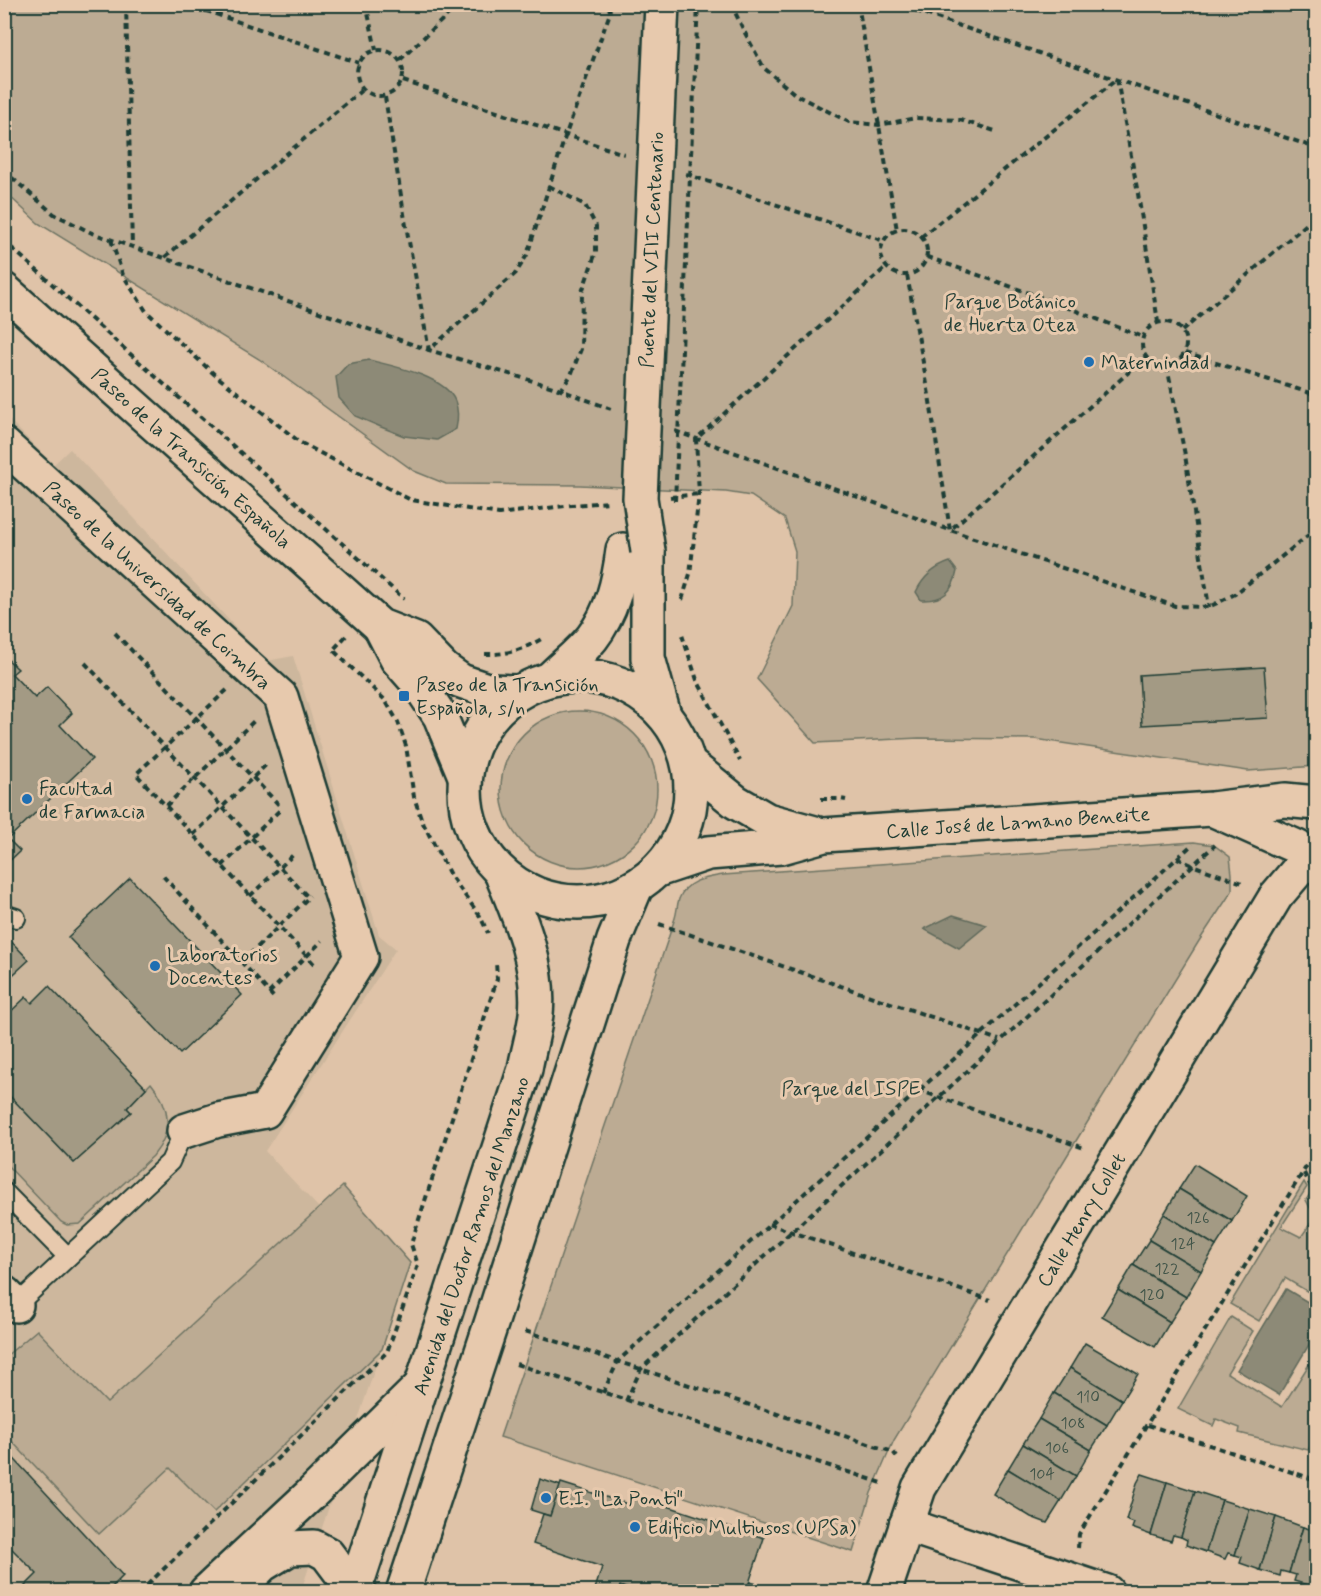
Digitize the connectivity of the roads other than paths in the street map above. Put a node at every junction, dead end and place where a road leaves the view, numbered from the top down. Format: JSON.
{"nodes":[{"id":1,"x":662,"y":4,"type":"edge"},
{"id":2,"x":4,"y":290,"type":"edge"},
{"id":3,"x":4,"y":444,"type":"edge"},
{"id":4,"x":635,"y":550,"type":"junction"},
{"id":5,"x":380,"y":626,"type":"junction"},
{"id":6,"x":551,"y":678,"type":"junction"},
{"id":7,"x":518,"y":692,"type":"junction"},
{"id":8,"x":664,"y":715,"type":"junction"},
{"id":9,"x":689,"y":764,"type":"junction"},
{"id":10,"x":465,"y":776,"type":"junction"},
{"id":11,"x":1317,"y":805,"type":"edge"},
{"id":12,"x":1217,"y":823,"type":"junction"},
{"id":13,"x":824,"y":835,"type":"junction"},
{"id":14,"x":1306,"y":861,"type":"edge"},
{"id":15,"x":502,"y":875,"type":"junction"},
{"id":16,"x":647,"y":878,"type":"junction"},
{"id":17,"x":184,"y":1131,"type":"joint"},
{"id":18,"x":4,"y":1191,"type":"edge"},
{"id":19,"x":68,"y":1256,"type":"junction"},
{"id":20,"x":8,"y":1305,"type":"edge"},
{"id":21,"x":422,"y":1386,"type":"junction"},
{"id":22,"x":906,"y":1525,"type":"junction"},
{"id":23,"x":354,"y":1591,"type":"edge"},
{"id":24,"x":206,"y":1592,"type":"edge"},
{"id":25,"x":235,"y":1592,"type":"edge"},
{"id":26,"x":403,"y":1592,"type":"edge"},
{"id":27,"x":884,"y":1592,"type":"edge"},
{"id":28,"x":1107,"y":1592,"type":"edge"}],
"edges":[{"from":1,"to":4,"type":"main road","name":"Puente del VIII Centenario","bridge":true},
{"from":2,"to":5,"type":"main road","name":"Paseo de la Transición Española"},
{"from":3,"to":17,"type":"main road","name":"Paseo de la Universidad de Coimbra"},
{"from":4,"to":6,"type":"main road","name":"Puente del VIII Centenario"},
{"from":4,"to":8,"type":"main road","name":"Puente del VIII Centenario"},
{"from":5,"to":7,"type":"main road","name":"Paseo de la Transición Española"},
{"from":5,"to":10,"type":"main road","name":"Paseo de la Transición Española"},
{"from":6,"to":7,"type":"main road"},
{"from":6,"to":8,"type":"main road"},
{"from":7,"to":10,"type":"main road"},
{"from":8,"to":9,"type":"main road"},
{"from":9,"to":13,"type":"main road","name":"Calle José de Lamano Beneite"},
{"from":9,"to":16,"type":"main road"},
{"from":10,"to":15,"type":"main road"},
{"from":11,"to":12,"type":"main road","name":"Calle José de Lamano Beneite"},
{"from":11,"to":14,"type":"main road"},
{"from":12,"to":13,"type":"main road","name":"Calle José de Lamano Beneite"},
{"from":12,"to":14,"type":"main road","name":"Calle José de Lamano Beneite"},
{"from":13,"to":16,"type":"main road","name":"Calle José de Lamano Beneite"},
{"from":14,"to":22,"type":"main road","name":"Calle Henry Collet"},
{"from":15,"to":16,"type":"main road","name":"Calle José de Lamano Beneite"},
{"from":15,"to":21,"type":"main road","name":"Avenida del Doctor Ramos del Manzano"},
{"from":16,"to":26,"type":"main road"},
{"from":17,"to":19,"type":"lane","name":"Paseo de la Universidad de Coimbra"},
{"from":18,"to":19,"type":"lane"},
{"from":19,"to":20,"type":"lane","name":"Paseo de la Universidad de Coimbra"},
{"from":21,"to":23,"type":"main road","name":"Avenida del Doctor Ramos del Manzano"},
{"from":21,"to":24,"type":"main road"},
{"from":22,"to":27,"type":"main road","name":"Calle Henry Collet"},
{"from":22,"to":28,"type":"main road"},
{"from":23,"to":25,"type":"main road"}]}
